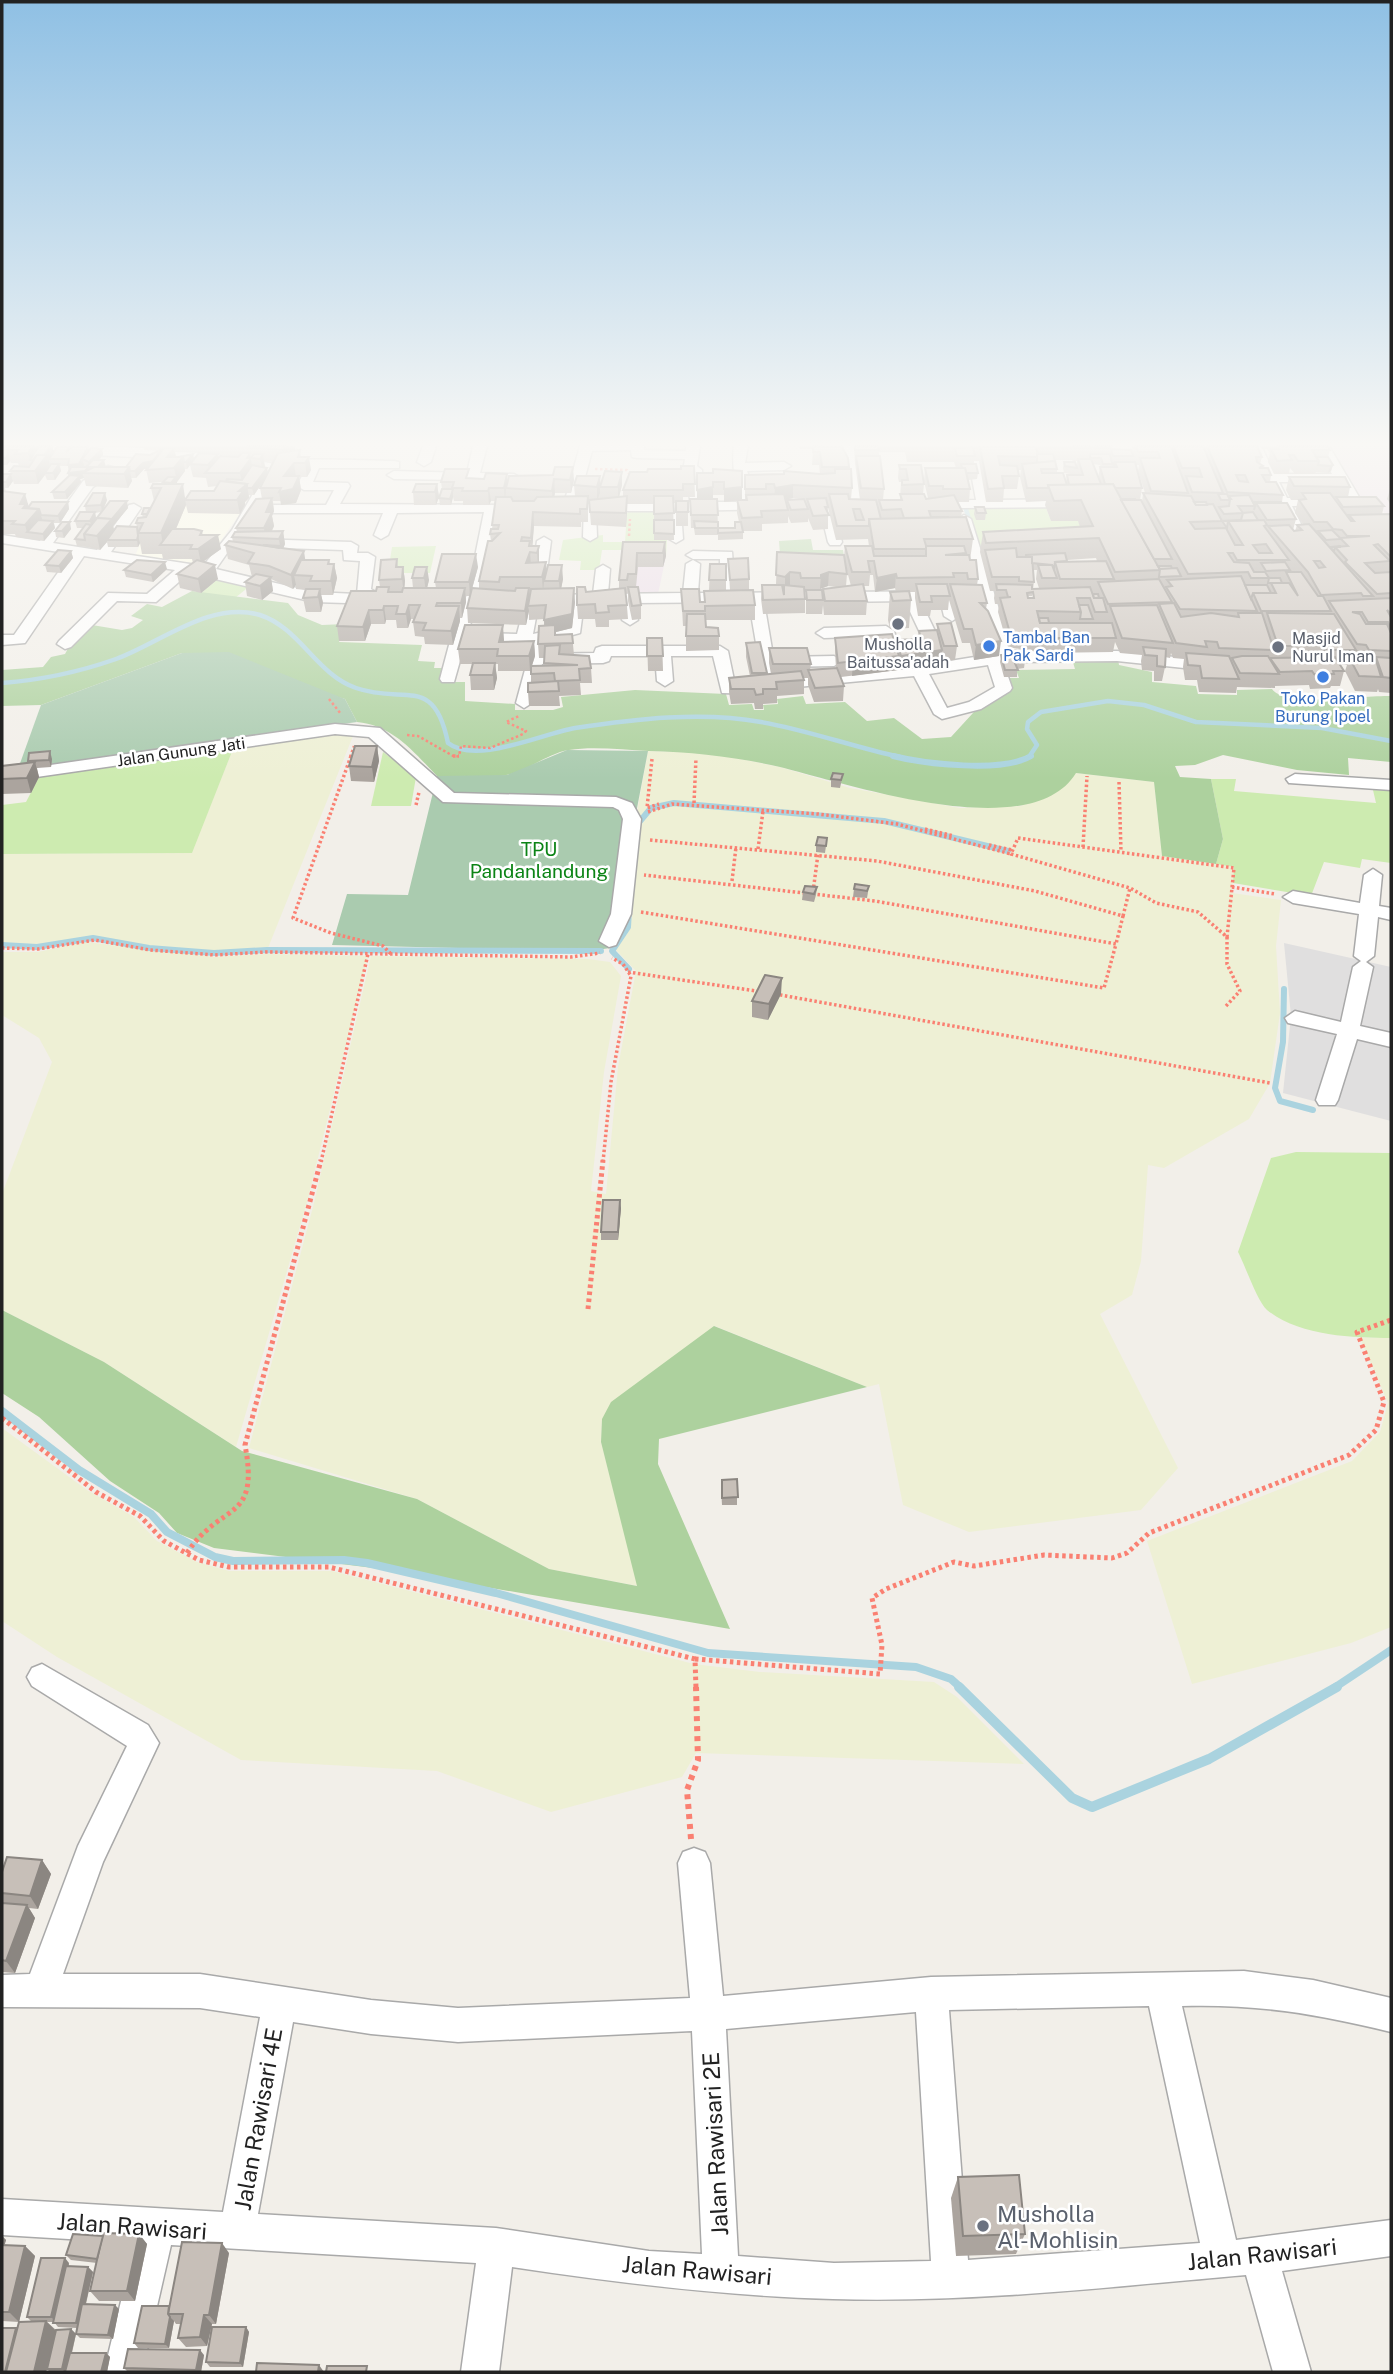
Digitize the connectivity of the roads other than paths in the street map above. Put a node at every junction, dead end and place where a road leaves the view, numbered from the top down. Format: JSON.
{"nodes":[{"id":1,"x":42,"y":557,"type":"edge"},
{"id":2,"x":76,"y":557,"type":"edge"},
{"id":3,"x":113,"y":557,"type":"edge"},
{"id":4,"x":219,"y":557,"type":"edge"},
{"id":5,"x":349,"y":557,"type":"edge"},
{"id":6,"x":481,"y":557,"type":"edge"},
{"id":7,"x":542,"y":557,"type":"edge"},
{"id":8,"x":712,"y":557,"type":"edge"},
{"id":9,"x":727,"y":557,"type":"edge"},
{"id":10,"x":977,"y":557,"type":"edge"},
{"id":11,"x":693,"y":559,"type":"joint"},
{"id":12,"x":37,"y":565,"type":"dead end"},
{"id":13,"x":186,"y":568,"type":"junction"},
{"id":14,"x":603,"y":569,"type":"dead end"},
{"id":15,"x":207,"y":571,"type":"junction"},
{"id":16,"x":911,"y":596,"type":"junction"},
{"id":17,"x":947,"y":596,"type":"junction"},
{"id":18,"x":990,"y":596,"type":"junction"},
{"id":19,"x":728,"y":597,"type":"junction"},
{"id":20,"x":756,"y":597,"type":"junction"},
{"id":21,"x":626,"y":598,"type":"junction"},
{"id":22,"x":696,"y":598,"type":"junction"},
{"id":23,"x":372,"y":599,"type":"junction"},
{"id":24,"x":400,"y":599,"type":"edge"},
{"id":25,"x":532,"y":599,"type":"junction"},
{"id":26,"x":577,"y":599,"type":"junction"},
{"id":27,"x":600,"y":599,"type":"junction"},
{"id":28,"x":703,"y":617,"type":"edge"},
{"id":29,"x":952,"y":617,"type":"dead end"},
{"id":30,"x":630,"y":620,"type":"dead end"},
{"id":31,"x":459,"y":638,"type":"junction"},
{"id":32,"x":1112,"y":638,"type":"edge"},
{"id":33,"x":532,"y":639,"type":"junction"},
{"id":34,"x":2,"y":640,"type":"edge"},
{"id":35,"x":65,"y":644,"type":"dead end"},
{"id":36,"x":969,"y":644,"type":"dead end"},
{"id":37,"x":663,"y":652,"type":"junction"},
{"id":38,"x":1013,"y":656,"type":"junction"},
{"id":39,"x":1117,"y":656,"type":"junction"},
{"id":40,"x":537,"y":659,"type":"junction"},
{"id":41,"x":834,"y":661,"type":"junction"},
{"id":42,"x":995,"y":661,"type":"junction"},
{"id":43,"x":764,"y":662,"type":"junction"},
{"id":44,"x":974,"y":663,"type":"junction"},
{"id":45,"x":943,"y":667,"type":"junction"},
{"id":46,"x":1231,"y":667,"type":"edge"},
{"id":47,"x":919,"y":671,"type":"junction"},
{"id":48,"x":899,"y":673,"type":"junction"},
{"id":49,"x":530,"y":678,"type":"junction"},
{"id":50,"x":448,"y":679,"type":"dead end"},
{"id":51,"x":554,"y":679,"type":"edge"},
{"id":52,"x":836,"y":680,"type":"junction"},
{"id":53,"x":664,"y":681,"type":"dead end"},
{"id":54,"x":771,"y":683,"type":"junction"},
{"id":55,"x":524,"y":703,"type":"road end"},
{"id":56,"x":2,"y":777,"type":"edge"},
{"id":57,"x":1295,"y":779,"type":"dead end"},
{"id":58,"x":1391,"y":785,"type":"edge"},
{"id":59,"x":1373,"y":875,"type":"dead end"},
{"id":60,"x":1293,"y":897,"type":"road end"},
{"id":61,"x":1369,"y":910,"type":"junction"},
{"id":62,"x":1391,"y":914,"type":"edge"},
{"id":63,"x":610,"y":941,"type":"dead end"},
{"id":64,"x":1295,"y":1018,"type":"dead end"},
{"id":65,"x":1349,"y":1030,"type":"junction"},
{"id":66,"x":1391,"y":1040,"type":"edge"},
{"id":67,"x":1327,"y":1100,"type":"dead end"},
{"id":68,"x":42,"y":1676,"type":"dead end"},
{"id":69,"x":694,"y":1863,"type":"road end"},
{"id":70,"x":1162,"y":1990,"type":"junction"},
{"id":71,"x":2,"y":1991,"type":"edge"},
{"id":72,"x":40,"y":1992,"type":"junction"},
{"id":73,"x":931,"y":1994,"type":"junction"},
{"id":74,"x":279,"y":2005,"type":"junction"},
{"id":75,"x":708,"y":2014,"type":"junction"},
{"id":76,"x":1391,"y":2015,"type":"edge"},
{"id":77,"x":2,"y":2217,"type":"edge"},
{"id":78,"x":157,"y":2228,"type":"junction"},
{"id":79,"x":237,"y":2232,"type":"junction"},
{"id":80,"x":1391,"y":2238,"type":"edge"},
{"id":81,"x":496,"y":2246,"type":"junction"},
{"id":82,"x":1259,"y":2256,"type":"junction"},
{"id":83,"x":1222,"y":2259,"type":"junction"},
{"id":84,"x":722,"y":2273,"type":"junction"},
{"id":85,"x":951,"y":2279,"type":"junction"},
{"id":86,"x":123,"y":2372,"type":"edge"},
{"id":87,"x":480,"y":2372,"type":"edge"},
{"id":88,"x":1292,"y":2372,"type":"edge"}],
"edges":[{"from":1,"to":12,"type":"street"},
{"from":2,"to":34,"type":"street"},
{"from":3,"to":13,"type":"street"},
{"from":4,"to":15,"type":"street"},
{"from":5,"to":23,"type":"street"},
{"from":6,"to":31,"type":"street"},
{"from":7,"to":25,"type":"street"},
{"from":8,"to":11,"type":"street"},
{"from":9,"to":19,"type":"street"},
{"from":10,"to":18,"type":"street"},
{"from":11,"to":22,"type":"street"},
{"from":13,"to":15,"type":"street"},
{"from":13,"to":35,"type":"street"},
{"from":14,"to":27,"type":"street"},
{"from":15,"to":23,"type":"street"},
{"from":16,"to":17,"type":"street"},
{"from":16,"to":20,"type":"street"},
{"from":16,"to":45,"type":"street"},
{"from":17,"to":18,"type":"street"},
{"from":17,"to":29,"type":"street"},
{"from":18,"to":38,"type":"street"},
{"from":19,"to":20,"type":"street"},
{"from":19,"to":22,"type":"street"},
{"from":20,"to":43,"type":"street"},
{"from":21,"to":22,"type":"street"},
{"from":21,"to":27,"type":"street"},
{"from":21,"to":30,"type":"street"},
{"from":22,"to":28,"type":"street"},
{"from":23,"to":24,"type":"street"},
{"from":25,"to":26,"type":"street"},
{"from":25,"to":33,"type":"street"},
{"from":26,"to":27,"type":"street"},
{"from":26,"to":33,"type":"street"},
{"from":31,"to":33,"type":"street"},
{"from":31,"to":50,"type":"street"},
{"from":32,"to":39,"type":"street"},
{"from":33,"to":40,"type":"street"},
{"from":36,"to":44,"type":"street"},
{"from":37,"to":40,"type":"street"},
{"from":37,"to":53,"type":"street"},
{"from":37,"to":54,"type":"street"},
{"from":38,"to":39,"type":"street"},
{"from":38,"to":42,"type":"street"},
{"from":39,"to":46,"type":"street"},
{"from":40,"to":49,"type":"street"},
{"from":41,"to":43,"type":"street"},
{"from":41,"to":48,"type":"street"},
{"from":41,"to":52,"type":"street"},
{"from":42,"to":44,"type":"street"},
{"from":42,"to":47,"type":"street"},
{"from":43,"to":54,"type":"street"},
{"from":44,"to":45,"type":"street"},
{"from":45,"to":47,"type":"street"},
{"from":47,"to":48,"type":"street"},
{"from":48,"to":52,"type":"street"},
{"from":49,"to":51,"type":"street"},
{"from":49,"to":55,"type":"street"},
{"from":52,"to":54,"type":"street"},
{"from":56,"to":63,"type":"street","name":"Jalan Gunung Jati"},
{"from":57,"to":58,"type":"street"},
{"from":59,"to":61,"type":"street"},
{"from":60,"to":61,"type":"street"},
{"from":61,"to":62,"type":"street"},
{"from":61,"to":65,"type":"street"},
{"from":64,"to":65,"type":"street"},
{"from":65,"to":66,"type":"street"},
{"from":65,"to":67,"type":"street"},
{"from":68,"to":72,"type":"street"},
{"from":69,"to":75,"type":"street"},
{"from":70,"to":73,"type":"street"},
{"from":70,"to":76,"type":"street"},
{"from":70,"to":83,"type":"street"},
{"from":71,"to":72,"type":"street"},
{"from":72,"to":74,"type":"street"},
{"from":73,"to":75,"type":"street"},
{"from":73,"to":85,"type":"street"},
{"from":74,"to":75,"type":"street"},
{"from":74,"to":79,"type":"street","name":"Jalan Rawisari 4E"},
{"from":75,"to":84,"type":"street","name":"Jalan Rawisari 2E"},
{"from":77,"to":78,"type":"street","name":"Jalan Rawisari"},
{"from":78,"to":79,"type":"street","name":"Jalan Rawisari"},
{"from":78,"to":86,"type":"street"},
{"from":79,"to":81,"type":"street","name":"Jalan Rawisari"},
{"from":80,"to":82,"type":"street","name":"Jalan Rawisari"},
{"from":81,"to":84,"type":"street","name":"Jalan Rawisari"},
{"from":81,"to":87,"type":"street"},
{"from":82,"to":83,"type":"street","name":"Jalan Rawisari"},
{"from":82,"to":88,"type":"street"},
{"from":83,"to":85,"type":"street","name":"Jalan Rawisari"},
{"from":84,"to":85,"type":"street","name":"Jalan Rawisari"}]}
